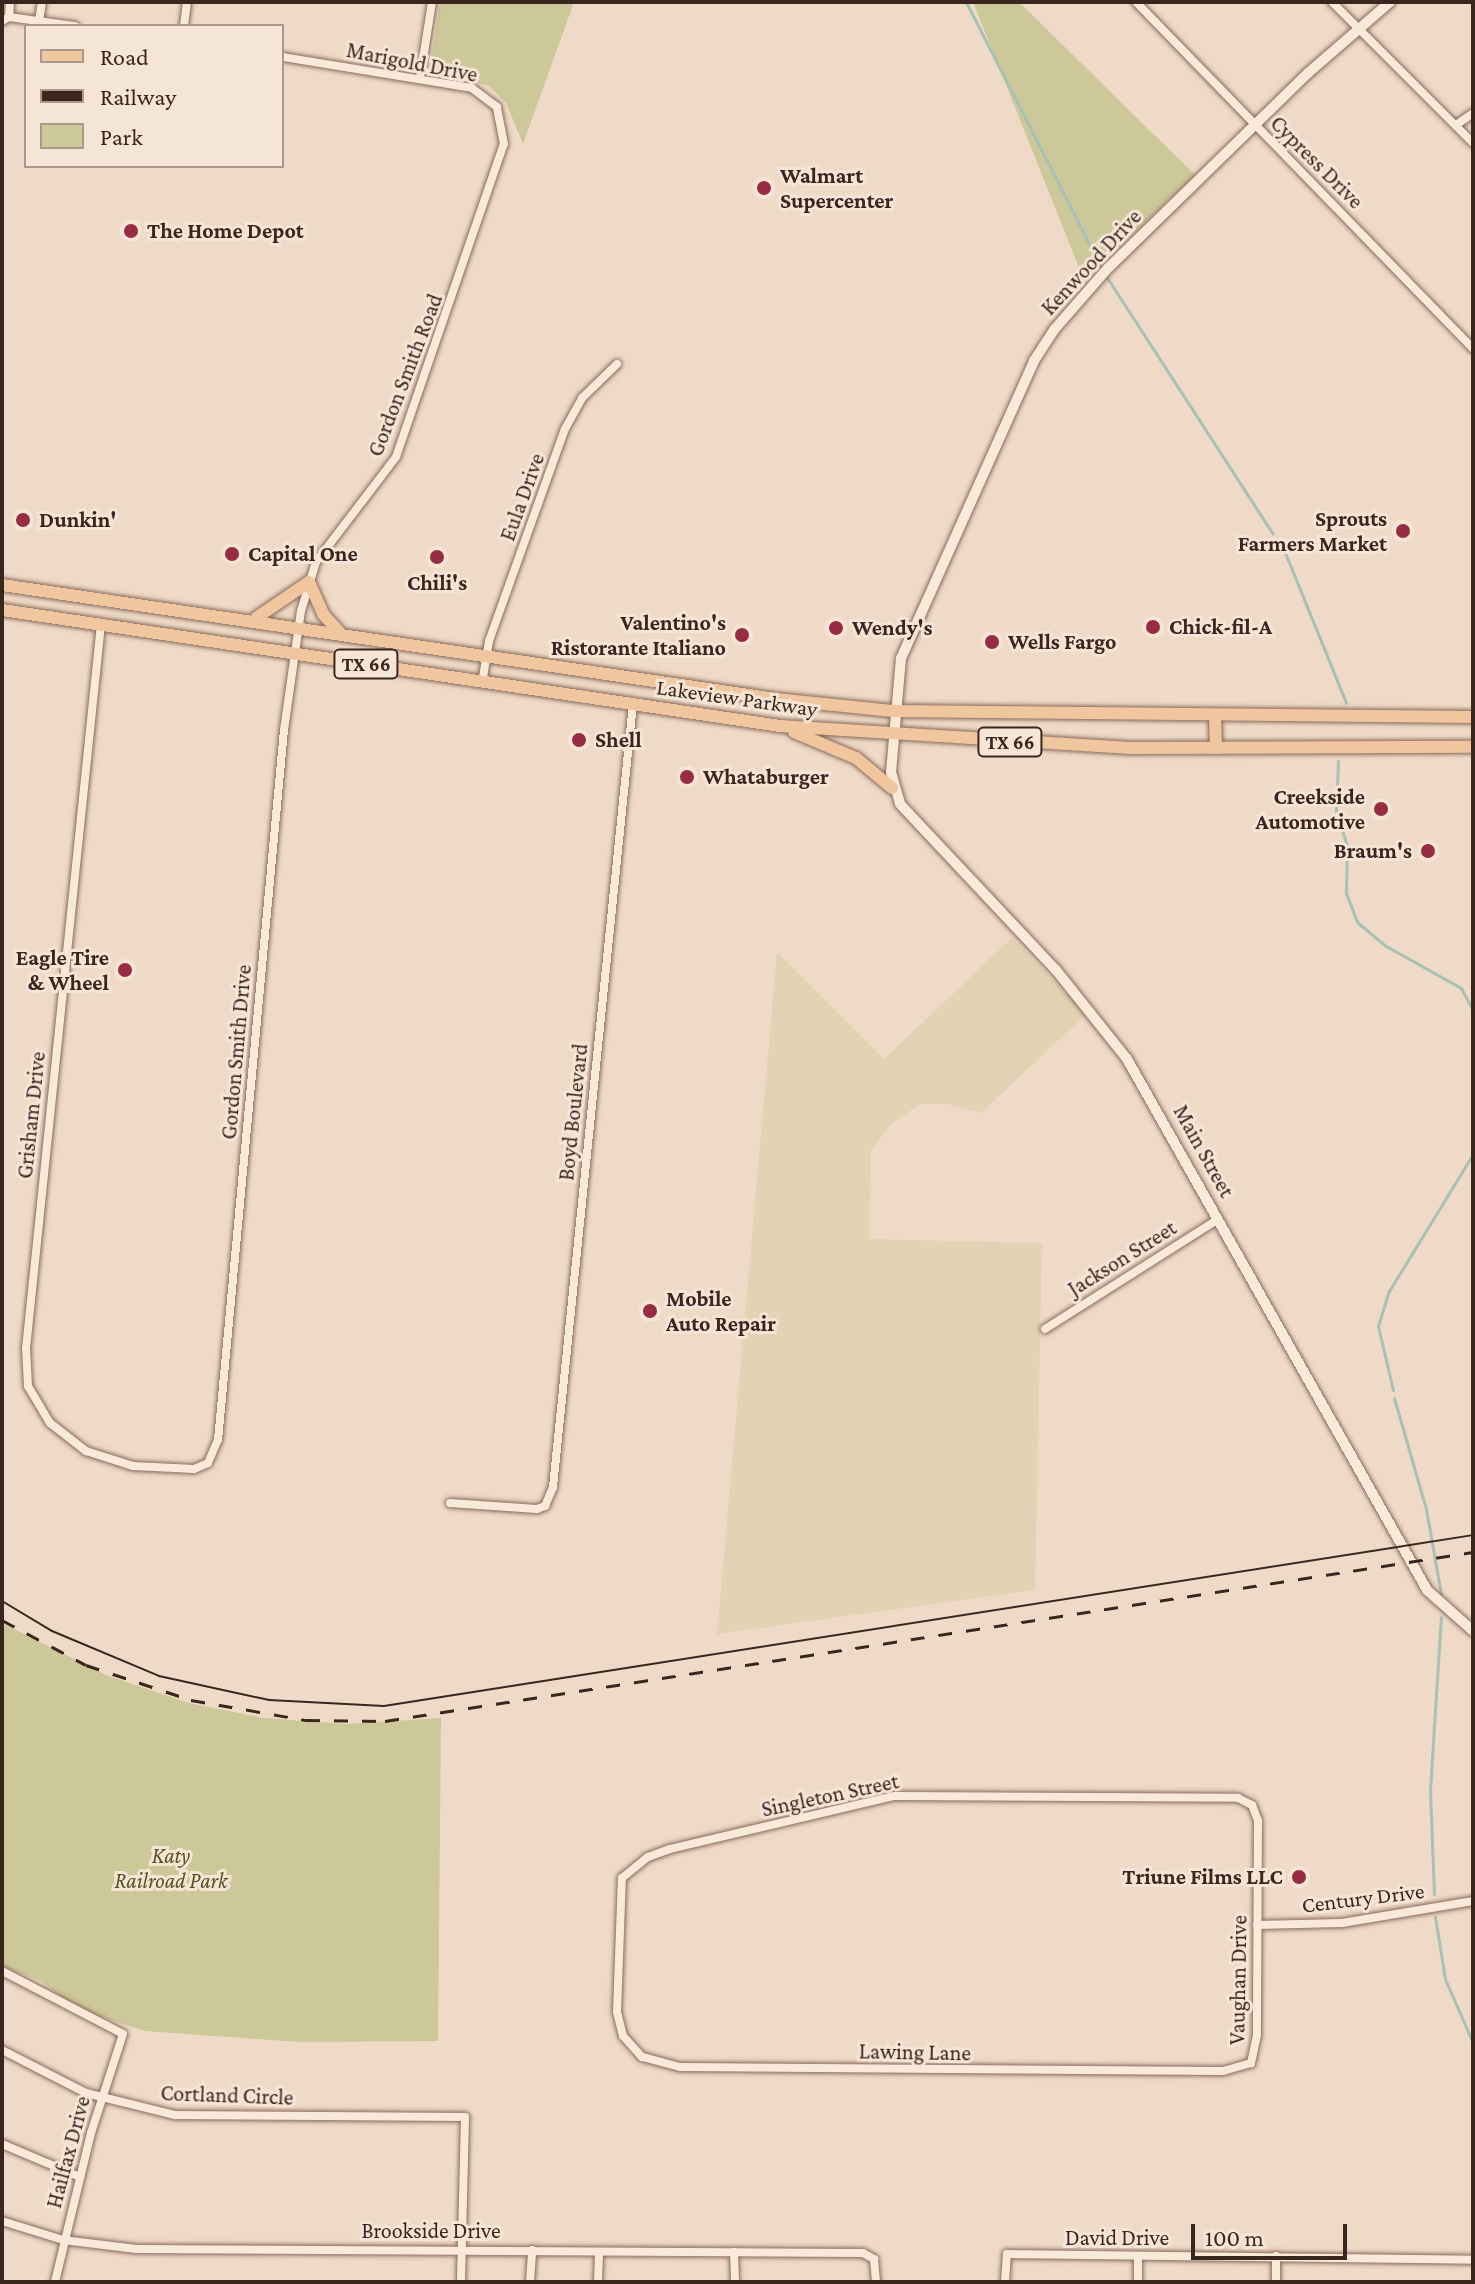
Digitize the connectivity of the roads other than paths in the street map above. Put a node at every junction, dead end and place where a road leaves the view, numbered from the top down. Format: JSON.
{"nodes":[{"id":1,"x":10,"y":2,"type":"edge"},
{"id":2,"x":42,"y":2,"type":"edge"},
{"id":3,"x":187,"y":2,"type":"edge"},
{"id":4,"x":432,"y":2,"type":"edge"},
{"id":5,"x":1136,"y":2,"type":"edge"},
{"id":6,"x":1332,"y":2,"type":"edge"},
{"id":7,"x":1390,"y":2,"type":"edge"},
{"id":8,"x":6,"y":19,"type":"edge"},
{"id":9,"x":39,"y":21,"type":"junction"},
{"id":10,"x":61,"y":24,"type":"edge"},
{"id":11,"x":184,"y":24,"type":"edge"},
{"id":12,"x":1359,"y":29,"type":"junction"},
{"id":13,"x":284,"y":57,"type":"edge"},
{"id":14,"x":420,"y":78,"type":"junction"},
{"id":15,"x":1473,"y":113,"type":"edge"},
{"id":16,"x":1456,"y":125,"type":"junction"},
{"id":17,"x":1257,"y":127,"type":"junction"},
{"id":18,"x":1473,"y":143,"type":"edge"},
{"id":19,"x":494,"y":185,"type":"joint"},
{"id":20,"x":1473,"y":349,"type":"edge"},
{"id":21,"x":617,"y":364,"type":"dead end"},
{"id":22,"x":309,"y":582,"type":"junction"},
{"id":23,"x":2,"y":585,"type":"edge"},
{"id":24,"x":104,"y":599,"type":"junction"},
{"id":25,"x":2,"y":610,"type":"edge"},
{"id":26,"x":253,"y":619,"type":"junction"},
{"id":27,"x":101,"y":624,"type":"junction"},
{"id":28,"x":298,"y":625,"type":"junction"},
{"id":29,"x":340,"y":633,"type":"junction"},
{"id":30,"x":293,"y":652,"type":"junction"},
{"id":31,"x":485,"y":656,"type":"junction"},
{"id":32,"x":625,"y":677,"type":"junction"},
{"id":33,"x":643,"y":680,"type":"junction"},
{"id":34,"x":482,"y":683,"type":"junction"},
{"id":35,"x":633,"y":704,"type":"junction"},
{"id":36,"x":892,"y":711,"type":"junction"},
{"id":37,"x":1215,"y":717,"type":"junction"},
{"id":38,"x":1473,"y":717,"type":"edge"},
{"id":39,"x":780,"y":726,"type":"junction"},
{"id":40,"x":890,"y":736,"type":"junction"},
{"id":41,"x":1473,"y":747,"type":"edge"},
{"id":42,"x":1216,"y":748,"type":"junction"},
{"id":43,"x":892,"y":788,"type":"junction"},
{"id":44,"x":1218,"y":1219,"type":"junction"},
{"id":45,"x":1045,"y":1329,"type":"dead end"},
{"id":46,"x":214,"y":1455,"type":"joint"},
{"id":47,"x":450,"y":1503,"type":"dead end"},
{"id":48,"x":1473,"y":1631,"type":"edge"},
{"id":49,"x":1238,"y":1798,"type":"joint"},
{"id":50,"x":1473,"y":1901,"type":"edge"},
{"id":51,"x":1257,"y":1925,"type":"junction"},
{"id":52,"x":2,"y":1971,"type":"edge"},
{"id":53,"x":617,"y":2012,"type":"joint"},
{"id":54,"x":2,"y":2050,"type":"edge"},
{"id":55,"x":1241,"y":2070,"type":"joint"},
{"id":56,"x":102,"y":2098,"type":"junction"},
{"id":57,"x":2,"y":2144,"type":"edge"},
{"id":58,"x":80,"y":2177,"type":"junction"},
{"id":59,"x":2,"y":2221,"type":"edge"},
{"id":60,"x":63,"y":2240,"type":"junction"},
{"id":61,"x":462,"y":2248,"type":"junction"},
{"id":62,"x":532,"y":2250,"type":"junction"},
{"id":63,"x":599,"y":2252,"type":"junction"},
{"id":64,"x":734,"y":2252,"type":"junction"},
{"id":65,"x":1138,"y":2256,"type":"junction"},
{"id":66,"x":1276,"y":2256,"type":"junction"},
{"id":67,"x":1473,"y":2260,"type":"edge"},
{"id":68,"x":55,"y":2282,"type":"edge"},
{"id":69,"x":461,"y":2282,"type":"edge"},
{"id":70,"x":530,"y":2282,"type":"edge"},
{"id":71,"x":598,"y":2282,"type":"edge"},
{"id":72,"x":735,"y":2282,"type":"edge"},
{"id":73,"x":876,"y":2282,"type":"edge"},
{"id":74,"x":1005,"y":2282,"type":"edge"},
{"id":75,"x":1138,"y":2282,"type":"edge"},
{"id":76,"x":1276,"y":2282,"type":"edge"}],
"edges":[{"from":1,"to":8,"type":"street"},
{"from":2,"to":9,"type":"street"},
{"from":3,"to":11,"type":"street"},
{"from":4,"to":14,"type":"street"},
{"from":5,"to":17,"type":"street","name":"Cypress Drive"},
{"from":6,"to":12,"type":"street"},
{"from":7,"to":12,"type":"street","name":"Kenwood Drive"},
{"from":8,"to":9,"type":"street"},
{"from":9,"to":10,"type":"street"},
{"from":12,"to":16,"type":"street"},
{"from":12,"to":17,"type":"street","name":"Kenwood Drive"},
{"from":13,"to":14,"type":"street","name":"Marigold Drive"},
{"from":14,"to":19,"type":"street","name":"Marigold Drive"},
{"from":15,"to":16,"type":"street"},
{"from":16,"to":18,"type":"street"},
{"from":17,"to":20,"type":"street","name":"Cypress Drive"},
{"from":17,"to":36,"type":"street","name":"Kenwood Drive"},
{"from":19,"to":22,"type":"street","name":"Gordon Smith Road"},
{"from":21,"to":31,"type":"street","name":"Eula Drive"},
{"from":22,"to":26,"type":"main road"},
{"from":22,"to":28,"type":"street","name":"Gordon Smith Road"},
{"from":22,"to":29,"type":"main road"},
{"from":23,"to":24,"type":"main road","name":"Lakeview Parkway","number":"TX 66"},
{"from":24,"to":26,"type":"main road","name":"Lakeview Parkway","number":"TX 66"},
{"from":24,"to":27,"type":"main road"},
{"from":25,"to":27,"type":"main road","name":"Lakeview Parkway","number":"TX 66"},
{"from":26,"to":28,"type":"main road","name":"Lakeview Parkway","number":"TX 66"},
{"from":27,"to":30,"type":"main road","name":"Lakeview Parkway","number":"TX 66"},
{"from":27,"to":46,"type":"street","name":"Grisham Drive"},
{"from":28,"to":29,"type":"main road","name":"Lakeview Parkway","number":"TX 66"},
{"from":28,"to":30,"type":"street","name":"Gordon Smith Road"},
{"from":29,"to":31,"type":"main road","name":"Lakeview Parkway","number":"TX 66"},
{"from":30,"to":34,"type":"main road","name":"Lakeview Parkway","number":"TX 66"},
{"from":30,"to":46,"type":"street","name":"Gordon Smith Drive"},
{"from":31,"to":32,"type":"main road","name":"Lakeview Parkway","number":"TX 66"},
{"from":31,"to":34,"type":"street","name":"Eula Drive"},
{"from":32,"to":33,"type":"main road","name":"Lakeview Parkway","number":"TX 66"},
{"from":32,"to":35,"type":"main road"},
{"from":33,"to":35,"type":"main road"},
{"from":33,"to":36,"type":"main road","name":"Lakeview Parkway","number":"TX 66"},
{"from":34,"to":35,"type":"main road","name":"Lakeview Parkway","number":"TX 66"},
{"from":35,"to":39,"type":"main road","name":"Lakeview Parkway","number":"TX 66"},
{"from":35,"to":47,"type":"street","name":"Boyd Boulevard"},
{"from":36,"to":37,"type":"main road","name":"Lakeview Parkway","number":"TX 66"},
{"from":36,"to":40,"type":"street"},
{"from":37,"to":38,"type":"main road","name":"Lakeview Parkway","number":"TX 66"},
{"from":37,"to":42,"type":"main road"},
{"from":39,"to":40,"type":"main road","name":"Lakeview Parkway","number":"TX 66"},
{"from":39,"to":43,"type":"main road"},
{"from":40,"to":42,"type":"main road","name":"Lakeview Parkway","number":"TX 66"},
{"from":40,"to":43,"type":"street"},
{"from":41,"to":42,"type":"main road","name":"Lakeview Parkway","number":"TX 66"},
{"from":43,"to":44,"type":"street","name":"Main Street"},
{"from":44,"to":45,"type":"street","name":"Jackson Street"},
{"from":44,"to":48,"type":"street","name":"Main Street"},
{"from":49,"to":51,"type":"street","name":"Vaughan Drive"},
{"from":49,"to":53,"type":"street","name":"Singleton Street"},
{"from":50,"to":51,"type":"street","name":"Century Drive"},
{"from":51,"to":55,"type":"street","name":"Vaughan Drive"},
{"from":52,"to":56,"type":"street","name":"Hailfax Drive"},
{"from":53,"to":55,"type":"street","name":"Lawing Lane"},
{"from":54,"to":56,"type":"street","name":"Cortland Circle"},
{"from":56,"to":58,"type":"street","name":"Hailfax Drive"},
{"from":56,"to":61,"type":"street","name":"Cortland Circle"},
{"from":57,"to":58,"type":"street"},
{"from":58,"to":60,"type":"street","name":"Hailfax Drive"},
{"from":59,"to":60,"type":"street","name":"Brookside Drive"},
{"from":60,"to":61,"type":"street","name":"Brookside Drive"},
{"from":60,"to":68,"type":"street","name":"Hailfax Drive"},
{"from":61,"to":62,"type":"street","name":"Brookside Drive"},
{"from":61,"to":69,"type":"street"},
{"from":62,"to":63,"type":"street","name":"Brookside Drive"},
{"from":62,"to":70,"type":"street"},
{"from":63,"to":64,"type":"street","name":"Brookside Drive"},
{"from":63,"to":71,"type":"street"},
{"from":64,"to":72,"type":"street"},
{"from":64,"to":73,"type":"street","name":"Brookside Drive"},
{"from":65,"to":66,"type":"street","name":"David Drive"},
{"from":65,"to":74,"type":"street","name":"David Drive"},
{"from":65,"to":75,"type":"street"},
{"from":66,"to":67,"type":"street","name":"David Drive"},
{"from":66,"to":76,"type":"street"}]}
